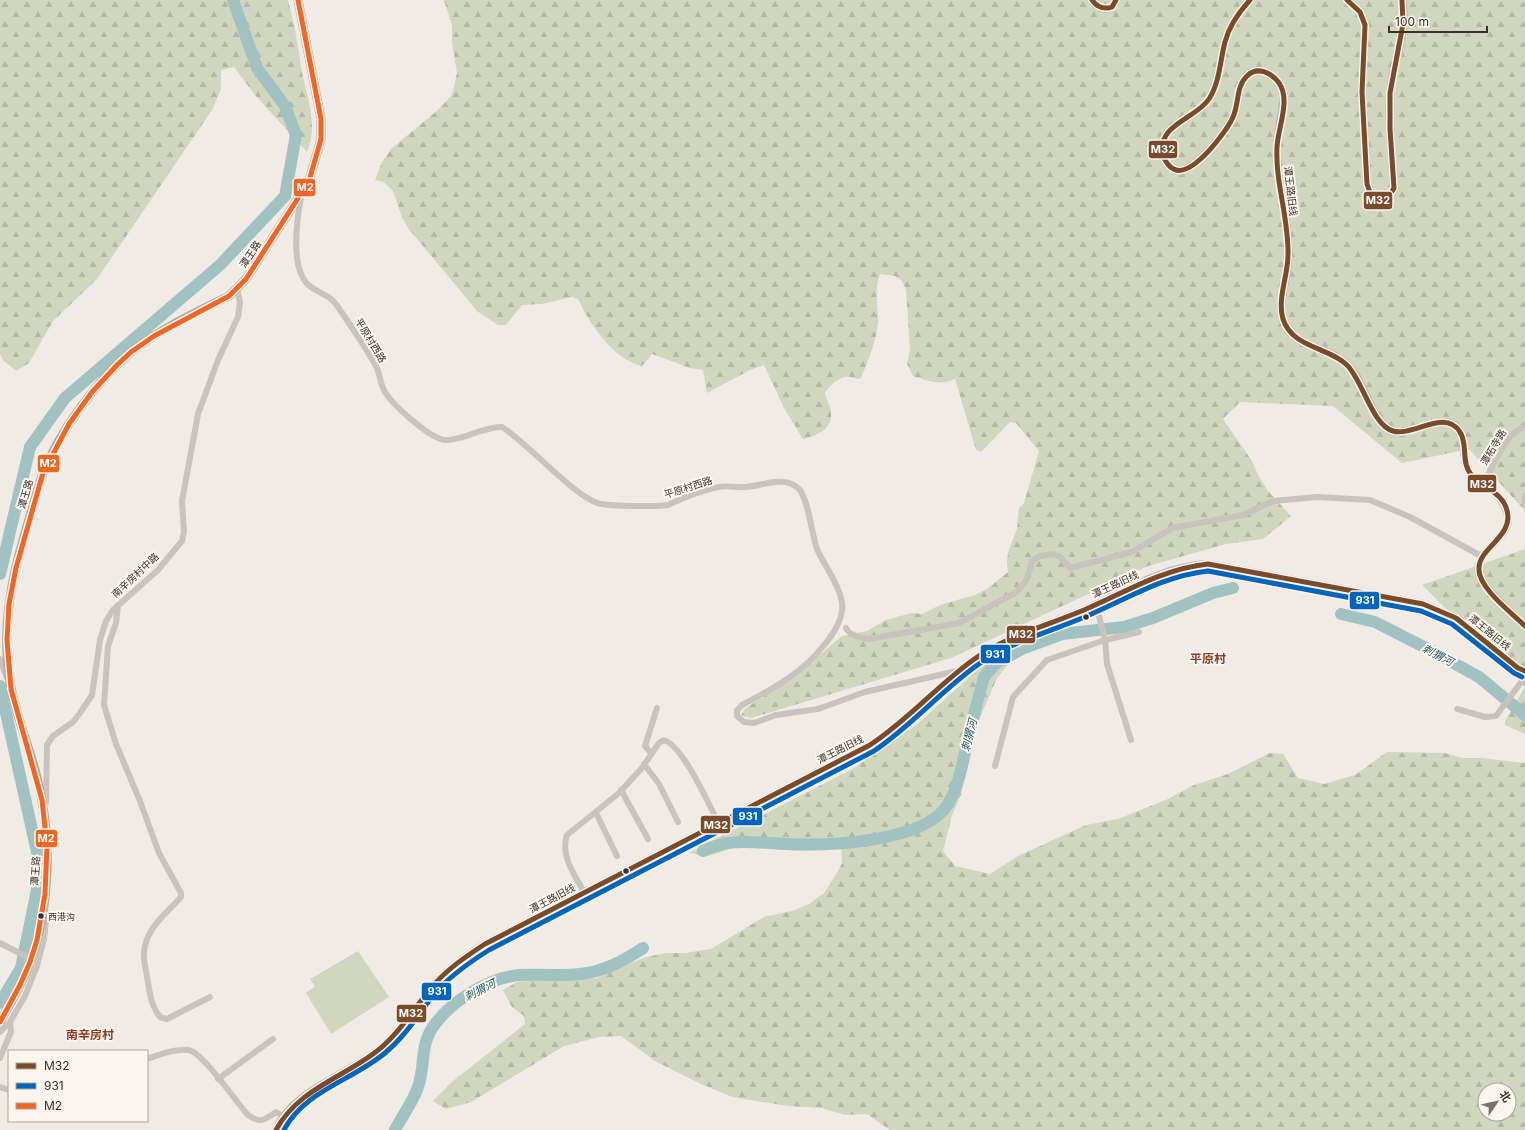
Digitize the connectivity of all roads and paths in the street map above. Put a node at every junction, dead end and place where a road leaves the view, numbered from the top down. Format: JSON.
{"nodes":[{"id":1,"x":298,"y":0,"type":"edge"},
{"id":2,"x":1092,"y":0,"type":"edge"},
{"id":3,"x":1116,"y":0,"type":"edge"},
{"id":4,"x":1250,"y":0,"type":"edge"},
{"id":5,"x":1347,"y":0,"type":"edge"},
{"id":6,"x":1402,"y":0,"type":"edge"},
{"id":7,"x":301,"y":197,"type":"junction"},
{"id":8,"x":237,"y":289,"type":"junction"},
{"id":9,"x":1525,"y":428,"type":"edge"},
{"id":10,"x":1485,"y":484,"type":"junction"},
{"id":11,"x":1525,"y":496,"type":"edge"},
{"id":12,"x":1525,"y":505,"type":"edge"},
{"id":13,"x":1483,"y":557,"type":"junction"},
{"id":14,"x":1096,"y":604,"type":"junction"},
{"id":15,"x":118,"y":605,"type":"junction"},
{"id":16,"x":1525,"y":626,"type":"edge"},
{"id":17,"x":846,"y":628,"type":"dead end"},
{"id":18,"x":1139,"y":632,"type":"dead end"},
{"id":19,"x":1104,"y":639,"type":"junction"},
{"id":20,"x":0,"y":661,"type":"edge"},
{"id":21,"x":961,"y":670,"type":"junction"},
{"id":22,"x":1525,"y":671,"type":"edge"},
{"id":23,"x":1525,"y":677,"type":"edge"},
{"id":24,"x":14,"y":698,"type":"junction"},
{"id":25,"x":657,"y":708,"type":"dead end"},
{"id":26,"x":1457,"y":709,"type":"dead end"},
{"id":27,"x":1132,"y":740,"type":"dead end"},
{"id":28,"x":651,"y":754,"type":"junction"},
{"id":29,"x":644,"y":764,"type":"junction"},
{"id":30,"x":995,"y":766,"type":"dead end"},
{"id":31,"x":621,"y":790,"type":"junction"},
{"id":32,"x":596,"y":813,"type":"junction"},
{"id":33,"x":45,"y":821,"type":"junction"},
{"id":34,"x":678,"y":822,"type":"dead end"},
{"id":35,"x":718,"y":822,"type":"junction"},
{"id":36,"x":648,"y":839,"type":"dead end"},
{"id":37,"x":617,"y":856,"type":"dead end"},
{"id":38,"x":584,"y":892,"type":"junction"},
{"id":39,"x":44,"y":894,"type":"junction"},
{"id":40,"x":0,"y":943,"type":"edge"},
{"id":41,"x":31,"y":959,"type":"junction"},
{"id":42,"x":210,"y":997,"type":"dead end"},
{"id":43,"x":0,"y":1022,"type":"edge"},
{"id":44,"x":10,"y":1022,"type":"junction"},
{"id":45,"x":0,"y":1032,"type":"edge"},
{"id":46,"x":273,"y":1039,"type":"dead end"},
{"id":47,"x":0,"y":1058,"type":"edge"},
{"id":48,"x":148,"y":1059,"type":"edge"},
{"id":49,"x":218,"y":1079,"type":"junction"},
{"id":50,"x":283,"y":1116,"type":"junction"},
{"id":51,"x":276,"y":1130,"type":"edge"}],
"edges":[{"from":1,"to":7,"type":"highway","name":"潭王路"},
{"from":2,"to":3,"type":"main road"},
{"from":4,"to":10,"type":"main road","name":"潭王路旧线"},
{"from":5,"to":6,"type":"main road"},
{"from":7,"to":8,"type":"highway","name":"潭王路"},
{"from":7,"to":21,"type":"street","name":"平原村西路"},
{"from":8,"to":15,"type":"street","name":"南辛房村中路"},
{"from":8,"to":24,"type":"highway","name":"潭王路"},
{"from":9,"to":10,"type":"street","name":"潭柘寺路"},
{"from":10,"to":13,"type":"main road","name":"潭王路旧线"},
{"from":11,"to":12,"type":"street"},
{"from":13,"to":16,"type":"main road"},
{"from":13,"to":17,"type":"street"},
{"from":14,"to":19,"type":"street"},
{"from":14,"to":21,"type":"main road","name":"潭王路旧线"},
{"from":14,"to":22,"type":"main road","name":"潭王路旧线"},
{"from":15,"to":33,"type":"street","name":"南辛房村中路"},
{"from":15,"to":42,"type":"street"},
{"from":18,"to":19,"type":"street"},
{"from":19,"to":27,"type":"street"},
{"from":19,"to":30,"type":"street"},
{"from":20,"to":24,"type":"street"},
{"from":21,"to":35,"type":"main road","name":"潭王路旧线"},
{"from":23,"to":26,"type":"street"},
{"from":24,"to":33,"type":"highway","name":"潭王路"},
{"from":25,"to":28,"type":"street"},
{"from":28,"to":29,"type":"street"},
{"from":28,"to":35,"type":"street"},
{"from":29,"to":31,"type":"street"},
{"from":29,"to":34,"type":"street"},
{"from":31,"to":32,"type":"street"},
{"from":31,"to":36,"type":"street"},
{"from":32,"to":37,"type":"street"},
{"from":32,"to":38,"type":"street"},
{"from":33,"to":39,"type":"highway","name":"潭王路"},
{"from":35,"to":38,"type":"main road","name":"潭王路旧线"},
{"from":38,"to":50,"type":"main road","name":"潭王路旧线"},
{"from":39,"to":41,"type":"highway","name":"潭王路"},
{"from":39,"to":44,"type":"street"},
{"from":40,"to":41,"type":"street"},
{"from":41,"to":43,"type":"highway","name":"潭王路"},
{"from":44,"to":45,"type":"street"},
{"from":44,"to":47,"type":"street"},
{"from":46,"to":49,"type":"street"},
{"from":48,"to":49,"type":"street"},
{"from":49,"to":50,"type":"street"},
{"from":50,"to":51,"type":"main road","name":"潭王路旧线"}]}
